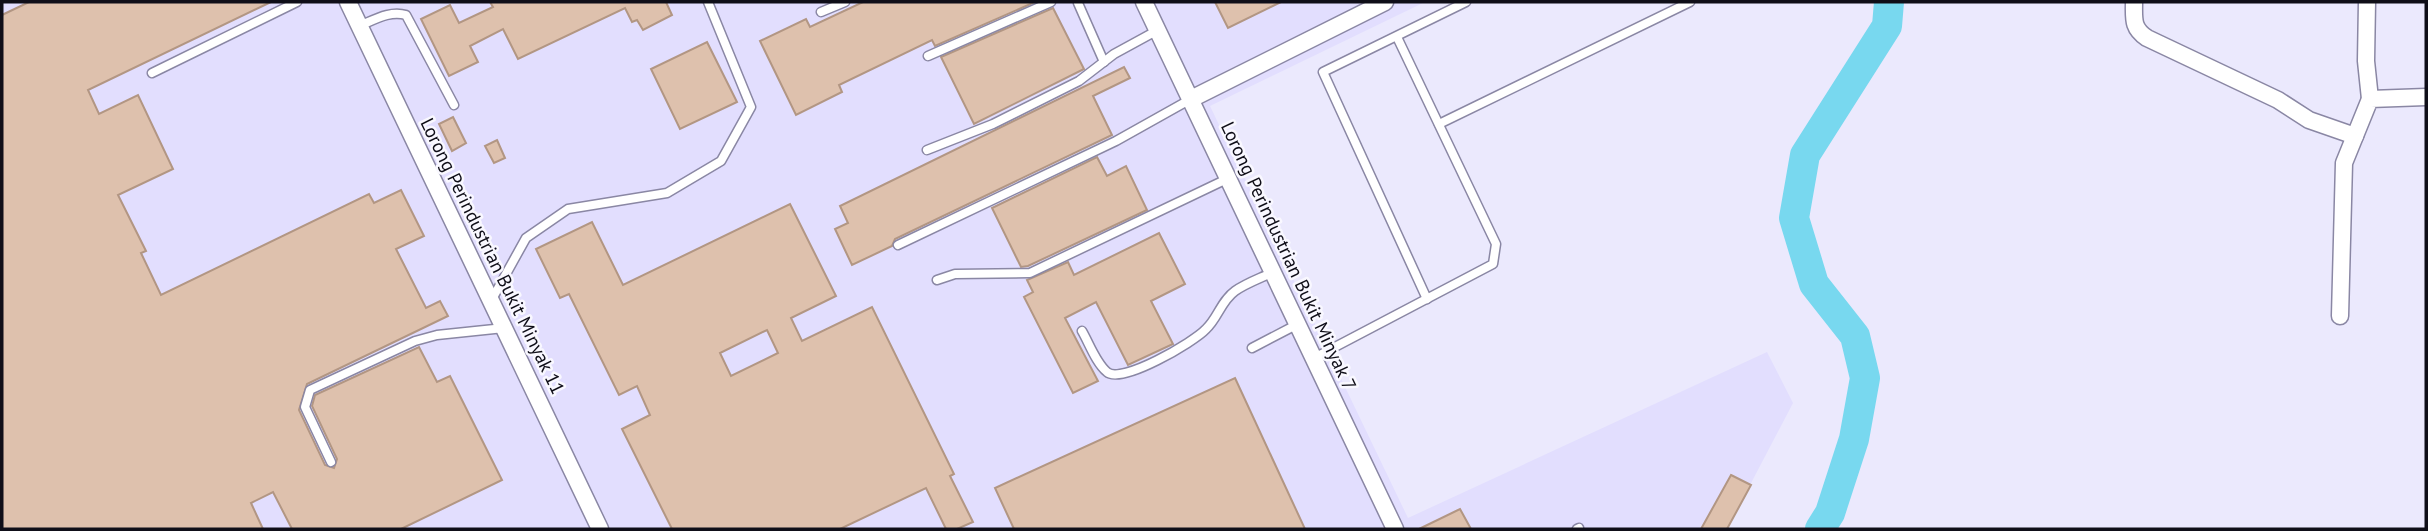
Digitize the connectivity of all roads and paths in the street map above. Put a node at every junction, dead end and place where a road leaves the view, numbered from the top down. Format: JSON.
{"nodes":[{"id":1,"x":297,"y":2,"type":"edge"},
{"id":2,"x":348,"y":2,"type":"edge"},
{"id":3,"x":708,"y":2,"type":"edge"},
{"id":4,"x":845,"y":2,"type":"edge"},
{"id":5,"x":1051,"y":2,"type":"edge"},
{"id":6,"x":1076,"y":2,"type":"edge"},
{"id":7,"x":1144,"y":2,"type":"edge"},
{"id":8,"x":1385,"y":2,"type":"edge"},
{"id":9,"x":1466,"y":2,"type":"edge"},
{"id":10,"x":1690,"y":2,"type":"edge"},
{"id":11,"x":2134,"y":2,"type":"edge"},
{"id":12,"x":2367,"y":2,"type":"edge"},
{"id":13,"x":821,"y":12,"type":"dead end"},
{"id":14,"x":359,"y":26,"type":"junction"},
{"id":15,"x":1158,"y":30,"type":"junction"},
{"id":16,"x":1398,"y":37,"type":"junction"},
{"id":17,"x":928,"y":56,"type":"dead end"},
{"id":18,"x":1104,"y":62,"type":"junction"},
{"id":19,"x":152,"y":73,"type":"dead end"},
{"id":20,"x":2426,"y":97,"type":"edge"},
{"id":21,"x":1191,"y":99,"type":"junction"},
{"id":22,"x":2370,"y":99,"type":"junction"},
{"id":23,"x":454,"y":105,"type":"dead end"},
{"id":24,"x":1439,"y":124,"type":"junction"},
{"id":25,"x":2355,"y":136,"type":"junction"},
{"id":26,"x":927,"y":150,"type":"dead end"},
{"id":27,"x":1229,"y":178,"type":"junction"},
{"id":28,"x":898,"y":245,"type":"dead end"},
{"id":29,"x":1273,"y":272,"type":"junction"},
{"id":30,"x":937,"y":280,"type":"dead end"},
{"id":31,"x":1427,"y":299,"type":"junction"},
{"id":32,"x":491,"y":301,"type":"junction"},
{"id":33,"x":2340,"y":316,"type":"dead end"},
{"id":34,"x":1298,"y":324,"type":"junction"},
{"id":35,"x":504,"y":328,"type":"junction"},
{"id":36,"x":1082,"y":331,"type":"dead end"},
{"id":37,"x":1252,"y":348,"type":"dead end"},
{"id":38,"x":1314,"y":358,"type":"junction"},
{"id":39,"x":331,"y":463,"type":"dead end"},
{"id":40,"x":600,"y":529,"type":"edge"},
{"id":41,"x":1395,"y":529,"type":"edge"}],
"edges":[{"from":1,"to":19,"type":"lane"},
{"from":2,"to":14,"type":"street","name":"Lorong Perindustrian Bukit Minyak 11"},
{"from":3,"to":32,"type":"lane"},
{"from":4,"to":13,"type":"lane"},
{"from":5,"to":17,"type":"lane"},
{"from":6,"to":18,"type":"lane"},
{"from":7,"to":15,"type":"street","name":"Lorong Perindustrian Bukit Minyak 7"},
{"from":8,"to":21,"type":"street"},
{"from":9,"to":16,"type":"lane"},
{"from":10,"to":24,"type":"lane"},
{"from":11,"to":25,"type":"street"},
{"from":12,"to":22,"type":"street"},
{"from":14,"to":23,"type":"lane"},
{"from":14,"to":32,"type":"street","name":"Lorong Perindustrian Bukit Minyak 11"},
{"from":15,"to":18,"type":"lane"},
{"from":15,"to":21,"type":"street","name":"Lorong Perindustrian Bukit Minyak 7"},
{"from":16,"to":24,"type":"lane"},
{"from":16,"to":31,"type":"lane"},
{"from":18,"to":26,"type":"lane"},
{"from":20,"to":22,"type":"street"},
{"from":21,"to":27,"type":"street","name":"Lorong Perindustrian Bukit Minyak 7"},
{"from":21,"to":28,"type":"lane"},
{"from":22,"to":25,"type":"street"},
{"from":24,"to":31,"type":"lane"},
{"from":25,"to":33,"type":"street"},
{"from":27,"to":29,"type":"street","name":"Lorong Perindustrian Bukit Minyak 7"},
{"from":27,"to":30,"type":"lane"},
{"from":29,"to":34,"type":"street","name":"Lorong Perindustrian Bukit Minyak 7"},
{"from":29,"to":36,"type":"lane"},
{"from":31,"to":38,"type":"lane"},
{"from":32,"to":35,"type":"street","name":"Lorong Perindustrian Bukit Minyak 11"},
{"from":34,"to":37,"type":"lane"},
{"from":34,"to":38,"type":"street","name":"Lorong Perindustrian Bukit Minyak 7"},
{"from":35,"to":39,"type":"lane"},
{"from":35,"to":40,"type":"street","name":"Lorong Perindustrian Bukit Minyak 11"},
{"from":38,"to":41,"type":"street","name":"Lorong Perindustrian Bukit Minyak 7"}]}
